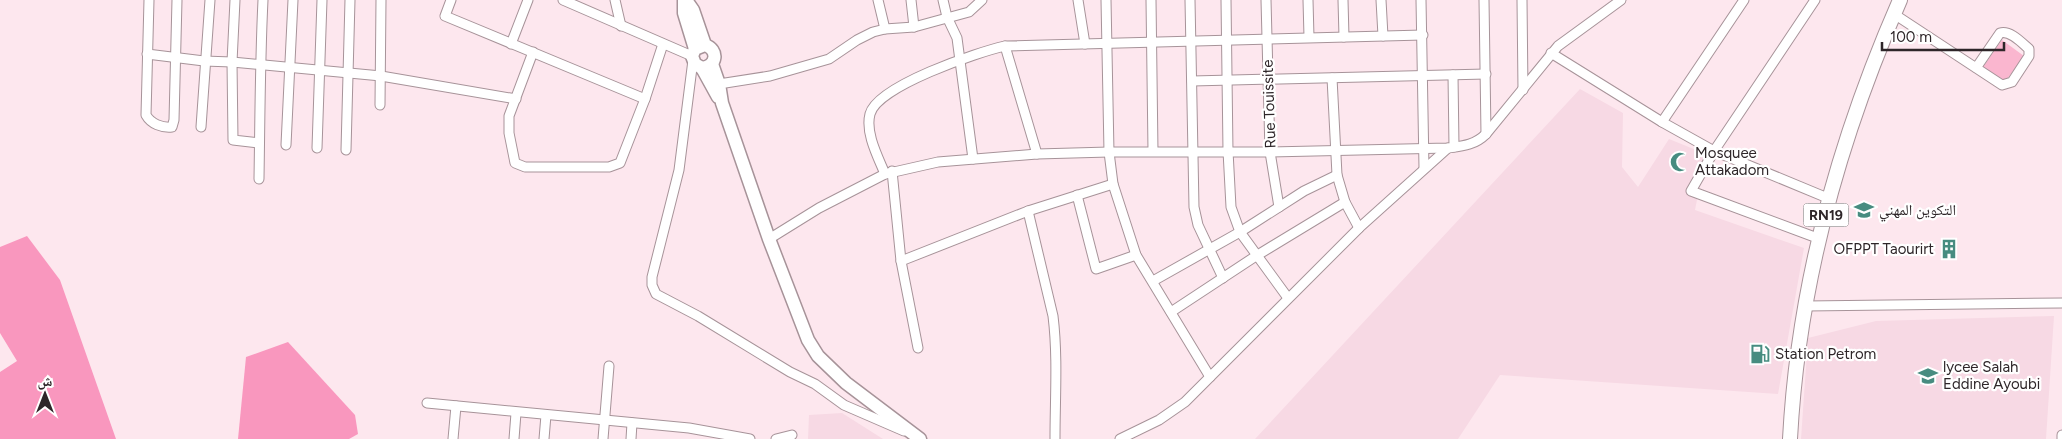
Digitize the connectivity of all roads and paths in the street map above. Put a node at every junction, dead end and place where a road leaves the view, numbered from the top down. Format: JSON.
{"nodes":[{"id":1,"x":149,"y":0,"type":"edge"},
{"id":2,"x":178,"y":0,"type":"edge"},
{"id":3,"x":210,"y":0,"type":"edge"},
{"id":4,"x":235,"y":0,"type":"edge"},
{"id":5,"x":263,"y":0,"type":"edge"},
{"id":6,"x":293,"y":0,"type":"edge"},
{"id":7,"x":322,"y":0,"type":"edge"},
{"id":8,"x":350,"y":0,"type":"edge"},
{"id":9,"x":381,"y":0,"type":"edge"},
{"id":10,"x":451,"y":0,"type":"edge"},
{"id":11,"x":528,"y":0,"type":"edge"},
{"id":12,"x":563,"y":0,"type":"edge"},
{"id":13,"x":615,"y":0,"type":"edge"},
{"id":14,"x":685,"y":0,"type":"edge"},
{"id":15,"x":878,"y":0,"type":"edge"},
{"id":16,"x":911,"y":0,"type":"edge"},
{"id":17,"x":943,"y":0,"type":"edge"},
{"id":18,"x":982,"y":0,"type":"edge"},
{"id":19,"x":1078,"y":0,"type":"edge"},
{"id":20,"x":1106,"y":0,"type":"edge"},
{"id":21,"x":1151,"y":0,"type":"edge"},
{"id":22,"x":1190,"y":0,"type":"edge"},
{"id":23,"x":1226,"y":0,"type":"edge"},
{"id":24,"x":1266,"y":0,"type":"edge"},
{"id":25,"x":1308,"y":0,"type":"edge"},
{"id":26,"x":1343,"y":0,"type":"edge"},
{"id":27,"x":1381,"y":0,"type":"edge"},
{"id":28,"x":1421,"y":0,"type":"edge"},
{"id":29,"x":1484,"y":0,"type":"edge"},
{"id":30,"x":1522,"y":0,"type":"edge"},
{"id":31,"x":1607,"y":0,"type":"edge"},
{"id":32,"x":1622,"y":0,"type":"edge"},
{"id":33,"x":1744,"y":0,"type":"edge"},
{"id":34,"x":1815,"y":0,"type":"edge"},
{"id":35,"x":1900,"y":0,"type":"edge"},
{"id":36,"x":1609,"y":10,"type":"junction"},
{"id":37,"x":1894,"y":14,"type":"junction"},
{"id":38,"x":947,"y":17,"type":"junction"},
{"id":39,"x":621,"y":26,"type":"junction"},
{"id":40,"x":914,"y":27,"type":"junction"},
{"id":41,"x":885,"y":29,"type":"junction"},
{"id":42,"x":1423,"y":35,"type":"junction"},
{"id":43,"x":1383,"y":36,"type":"junction"},
{"id":44,"x":1309,"y":37,"type":"junction"},
{"id":45,"x":1344,"y":37,"type":"junction"},
{"id":46,"x":1267,"y":39,"type":"junction"},
{"id":47,"x":1191,"y":41,"type":"junction"},
{"id":48,"x":1227,"y":41,"type":"junction"},
{"id":49,"x":1152,"y":42,"type":"junction"},
{"id":50,"x":1108,"y":43,"type":"junction"},
{"id":51,"x":511,"y":44,"type":"junction"},
{"id":52,"x":663,"y":44,"type":"junction"},
{"id":53,"x":1085,"y":44,"type":"junction"},
{"id":54,"x":1005,"y":46,"type":"junction"},
{"id":55,"x":532,"y":52,"type":"junction"},
{"id":56,"x":1551,"y":53,"type":"junction"},
{"id":57,"x":147,"y":54,"type":"junction"},
{"id":58,"x":176,"y":57,"type":"junction"},
{"id":59,"x":700,"y":57,"type":"junction"},
{"id":60,"x":961,"y":60,"type":"junction"},
{"id":61,"x":204,"y":62,"type":"junction"},
{"id":62,"x":232,"y":62,"type":"junction"},
{"id":63,"x":260,"y":65,"type":"junction"},
{"id":64,"x":291,"y":68,"type":"junction"},
{"id":65,"x":1976,"y":68,"type":"junction"},
{"id":66,"x":320,"y":70,"type":"junction"},
{"id":67,"x":348,"y":74,"type":"junction"},
{"id":68,"x":1486,"y":74,"type":"junction"},
{"id":69,"x":1453,"y":75,"type":"junction"},
{"id":70,"x":381,"y":76,"type":"junction"},
{"id":71,"x":1423,"y":76,"type":"junction"},
{"id":72,"x":1268,"y":78,"type":"junction"},
{"id":73,"x":1332,"y":78,"type":"junction"},
{"id":74,"x":1228,"y":80,"type":"junction"},
{"id":75,"x":1192,"y":81,"type":"junction"},
{"id":76,"x":719,"y":84,"type":"junction"},
{"id":77,"x":1523,"y":90,"type":"junction"},
{"id":78,"x":516,"y":98,"type":"junction"},
{"id":79,"x":645,"y":99,"type":"junction"},
{"id":80,"x":722,"y":103,"type":"junction"},
{"id":81,"x":380,"y":105,"type":"dead end"},
{"id":82,"x":1662,"y":122,"type":"junction"},
{"id":83,"x":201,"y":127,"type":"dead end"},
{"id":84,"x":1486,"y":134,"type":"junction"},
{"id":85,"x":259,"y":143,"type":"junction"},
{"id":86,"x":286,"y":145,"type":"dead end"},
{"id":87,"x":318,"y":148,"type":"dead end"},
{"id":88,"x":1424,"y":148,"type":"junction"},
{"id":89,"x":1451,"y":148,"type":"junction"},
{"id":90,"x":346,"y":150,"type":"dead end"},
{"id":91,"x":1335,"y":150,"type":"junction"},
{"id":92,"x":1228,"y":151,"type":"junction"},
{"id":93,"x":1714,"y":151,"type":"junction"},
{"id":94,"x":1110,"y":152,"type":"junction"},
{"id":95,"x":1153,"y":152,"type":"junction"},
{"id":96,"x":1193,"y":152,"type":"junction"},
{"id":97,"x":1270,"y":152,"type":"junction"},
{"id":98,"x":1037,"y":154,"type":"junction"},
{"id":99,"x":973,"y":159,"type":"junction"},
{"id":100,"x":1424,"y":168,"type":"junction"},
{"id":101,"x":889,"y":172,"type":"junction"},
{"id":102,"x":1337,"y":175,"type":"junction"},
{"id":103,"x":259,"y":179,"type":"dead end"},
{"id":104,"x":1113,"y":184,"type":"junction"},
{"id":105,"x":1077,"y":195,"type":"junction"},
{"id":106,"x":1830,"y":199,"type":"junction"},
{"id":107,"x":1345,"y":202,"type":"junction"},
{"id":108,"x":1279,"y":206,"type":"junction"},
{"id":109,"x":1028,"y":211,"type":"junction"},
{"id":110,"x":1359,"y":228,"type":"junction"},
{"id":111,"x":1240,"y":232,"type":"junction"},
{"id":112,"x":769,"y":239,"type":"junction"},
{"id":113,"x":1820,"y":239,"type":"junction"},
{"id":114,"x":1208,"y":249,"type":"junction"},
{"id":115,"x":1136,"y":255,"type":"junction"},
{"id":116,"x":1256,"y":256,"type":"junction"},
{"id":117,"x":900,"y":261,"type":"junction"},
{"id":118,"x":1223,"y":278,"type":"junction"},
{"id":119,"x":1153,"y":281,"type":"junction"},
{"id":120,"x":1288,"y":298,"type":"junction"},
{"id":121,"x":2062,"y":303,"type":"edge"},
{"id":122,"x":1806,"y":306,"type":"junction"},
{"id":123,"x":1171,"y":312,"type":"junction"},
{"id":124,"x":918,"y":348,"type":"dead end"},
{"id":125,"x":609,"y":366,"type":"dead end"},
{"id":126,"x":1210,"y":377,"type":"junction"},
{"id":127,"x":427,"y":403,"type":"dead end"},
{"id":128,"x":456,"y":406,"type":"junction"},
{"id":129,"x":516,"y":413,"type":"junction"},
{"id":130,"x":546,"y":415,"type":"junction"},
{"id":131,"x":605,"y":420,"type":"junction"},
{"id":132,"x":632,"y":423,"type":"junction"},
{"id":133,"x":792,"y":434,"type":"dead end"},
{"id":134,"x":2062,"y":435,"type":"edge"},
{"id":135,"x":731,"y":437,"type":"edge"},
{"id":136,"x":919,"y":438,"type":"edge"},
{"id":137,"x":453,"y":439,"type":"edge"},
{"id":138,"x":514,"y":439,"type":"edge"},
{"id":139,"x":544,"y":439,"type":"edge"},
{"id":140,"x":603,"y":439,"type":"edge"},
{"id":141,"x":631,"y":439,"type":"edge"},
{"id":142,"x":750,"y":439,"type":"edge"},
{"id":143,"x":776,"y":439,"type":"edge"},
{"id":144,"x":1055,"y":439,"type":"edge"},
{"id":145,"x":1120,"y":439,"type":"edge"},
{"id":146,"x":1790,"y":439,"type":"edge"},
{"id":147,"x":2062,"y":439,"type":"edge"}],
"edges":[{"from":1,"to":57,"type":"street"},
{"from":2,"to":58,"type":"street"},
{"from":3,"to":61,"type":"street"},
{"from":4,"to":62,"type":"street"},
{"from":5,"to":63,"type":"street"},
{"from":6,"to":64,"type":"street"},
{"from":7,"to":66,"type":"street"},
{"from":8,"to":67,"type":"street"},
{"from":9,"to":70,"type":"street"},
{"from":10,"to":51,"type":"street"},
{"from":11,"to":51,"type":"street"},
{"from":12,"to":39,"type":"street"},
{"from":13,"to":39,"type":"street"},
{"from":14,"to":59,"type":"main road"},
{"from":15,"to":41,"type":"street"},
{"from":16,"to":40,"type":"street"},
{"from":17,"to":38,"type":"street"},
{"from":18,"to":38,"type":"street"},
{"from":19,"to":53,"type":"street"},
{"from":20,"to":50,"type":"street"},
{"from":21,"to":49,"type":"street"},
{"from":22,"to":47,"type":"street"},
{"from":23,"to":48,"type":"street"},
{"from":24,"to":46,"type":"street","name":"Rue Touissite"},
{"from":25,"to":44,"type":"street"},
{"from":26,"to":45,"type":"street"},
{"from":27,"to":43,"type":"street"},
{"from":28,"to":42,"type":"street"},
{"from":29,"to":68,"type":"street"},
{"from":30,"to":77,"type":"street"},
{"from":31,"to":36,"type":"street"},
{"from":32,"to":36,"type":"street"},
{"from":33,"to":82,"type":"street"},
{"from":34,"to":93,"type":"street"},
{"from":35,"to":37,"type":"main road","number":"RN19"},
{"from":36,"to":56,"type":"street"},
{"from":37,"to":65,"type":"street"},
{"from":37,"to":106,"type":"main road","number":"RN19"},
{"from":38,"to":40,"type":"street"},
{"from":38,"to":60,"type":"street"},
{"from":39,"to":52,"type":"street"},
{"from":40,"to":41,"type":"street"},
{"from":41,"to":76,"type":"street"},
{"from":42,"to":43,"type":"street"},
{"from":42,"to":71,"type":"street"},
{"from":43,"to":45,"type":"street"},
{"from":44,"to":45,"type":"street"},
{"from":44,"to":46,"type":"street"},
{"from":46,"to":48,"type":"street"},
{"from":46,"to":72,"type":"street","name":"Rue Touissite"},
{"from":47,"to":48,"type":"street"},
{"from":47,"to":49,"type":"street"},
{"from":47,"to":75,"type":"street"},
{"from":48,"to":74,"type":"street"},
{"from":49,"to":50,"type":"street"},
{"from":49,"to":95,"type":"street"},
{"from":50,"to":53,"type":"street"},
{"from":50,"to":94,"type":"street"},
{"from":51,"to":55,"type":"street"},
{"from":52,"to":59,"type":"street"},
{"from":52,"to":79,"type":"street"},
{"from":53,"to":54,"type":"street"},
{"from":54,"to":60,"type":"street"},
{"from":54,"to":98,"type":"street"},
{"from":55,"to":78,"type":"street"},
{"from":55,"to":79,"type":"street"},
{"from":56,"to":77,"type":"street"},
{"from":56,"to":82,"type":"street"},
{"from":57,"to":58,"type":"street"},
{"from":57,"to":58,"type":"street"},
{"from":58,"to":61,"type":"street"},
{"from":59,"to":76,"type":"main road"},
{"from":59,"to":80,"type":"main road"},
{"from":59,"to":136,"type":"street"},
{"from":60,"to":99,"type":"street"},
{"from":60,"to":101,"type":"street"},
{"from":61,"to":62,"type":"street"},
{"from":61,"to":83,"type":"street"},
{"from":62,"to":63,"type":"street"},
{"from":62,"to":85,"type":"street"},
{"from":63,"to":64,"type":"street"},
{"from":63,"to":85,"type":"street"},
{"from":64,"to":66,"type":"street"},
{"from":64,"to":86,"type":"street"},
{"from":65,"to":65,"type":"street"},
{"from":66,"to":67,"type":"street"},
{"from":66,"to":87,"type":"street"},
{"from":67,"to":70,"type":"street"},
{"from":67,"to":90,"type":"street"},
{"from":68,"to":69,"type":"street"},
{"from":68,"to":84,"type":"street"},
{"from":69,"to":71,"type":"street"},
{"from":69,"to":89,"type":"street"},
{"from":70,"to":78,"type":"street"},
{"from":70,"to":81,"type":"street"},
{"from":71,"to":73,"type":"street"},
{"from":71,"to":88,"type":"street"},
{"from":72,"to":73,"type":"street"},
{"from":72,"to":74,"type":"street"},
{"from":72,"to":97,"type":"street","name":"Rue Touissite"},
{"from":73,"to":91,"type":"street"},
{"from":74,"to":75,"type":"street"},
{"from":74,"to":92,"type":"street"},
{"from":75,"to":96,"type":"street"},
{"from":76,"to":80,"type":"main road"},
{"from":77,"to":84,"type":"street"},
{"from":78,"to":79,"type":"street"},
{"from":80,"to":112,"type":"main road"},
{"from":82,"to":93,"type":"street"},
{"from":84,"to":89,"type":"street"},
{"from":85,"to":103,"type":"street"},
{"from":88,"to":89,"type":"street"},
{"from":88,"to":91,"type":"street"},
{"from":88,"to":100,"type":"street"},
{"from":89,"to":100,"type":"street"},
{"from":91,"to":97,"type":"street"},
{"from":91,"to":102,"type":"street"},
{"from":92,"to":96,"type":"street"},
{"from":92,"to":97,"type":"street"},
{"from":92,"to":111,"type":"street"},
{"from":93,"to":106,"type":"street"},
{"from":93,"to":113,"type":"street"},
{"from":94,"to":95,"type":"street"},
{"from":94,"to":98,"type":"street"},
{"from":94,"to":104,"type":"street"},
{"from":95,"to":96,"type":"street"},
{"from":96,"to":114,"type":"street"},
{"from":97,"to":108,"type":"street","name":"Rue Touissite"},
{"from":98,"to":99,"type":"street"},
{"from":99,"to":101,"type":"street"},
{"from":100,"to":110,"type":"street"},
{"from":101,"to":112,"type":"street"},
{"from":101,"to":117,"type":"street"},
{"from":102,"to":107,"type":"street"},
{"from":102,"to":108,"type":"street"},
{"from":104,"to":105,"type":"street"},
{"from":104,"to":115,"type":"street"},
{"from":105,"to":109,"type":"street"},
{"from":105,"to":115,"type":"street"},
{"from":106,"to":113,"type":"main road","number":"RN19"},
{"from":107,"to":110,"type":"street"},
{"from":107,"to":116,"type":"street"},
{"from":108,"to":111,"type":"street"},
{"from":109,"to":117,"type":"street"},
{"from":109,"to":144,"type":"street"},
{"from":110,"to":120,"type":"street"},
{"from":111,"to":114,"type":"street"},
{"from":111,"to":116,"type":"street"},
{"from":112,"to":136,"type":"main road"},
{"from":113,"to":122,"type":"main road","number":"RN19"},
{"from":114,"to":118,"type":"street"},
{"from":114,"to":119,"type":"street"},
{"from":115,"to":119,"type":"street"},
{"from":116,"to":118,"type":"street"},
{"from":116,"to":120,"type":"street"},
{"from":117,"to":124,"type":"street"},
{"from":118,"to":123,"type":"street"},
{"from":119,"to":123,"type":"street"},
{"from":120,"to":126,"type":"street"},
{"from":121,"to":122,"type":"street"},
{"from":122,"to":146,"type":"main road","number":"RN19"},
{"from":123,"to":126,"type":"street"},
{"from":125,"to":131,"type":"street"},
{"from":126,"to":145,"type":"street"},
{"from":127,"to":128,"type":"street"},
{"from":128,"to":129,"type":"street"},
{"from":128,"to":137,"type":"street"},
{"from":129,"to":130,"type":"street"},
{"from":129,"to":138,"type":"street"},
{"from":130,"to":131,"type":"street"},
{"from":130,"to":139,"type":"street"},
{"from":131,"to":132,"type":"street"},
{"from":131,"to":140,"type":"street"},
{"from":132,"to":135,"type":"street"},
{"from":132,"to":141,"type":"street"},
{"from":133,"to":143,"type":"street"},
{"from":134,"to":147,"type":"street"},
{"from":135,"to":142,"type":"street"}]}
